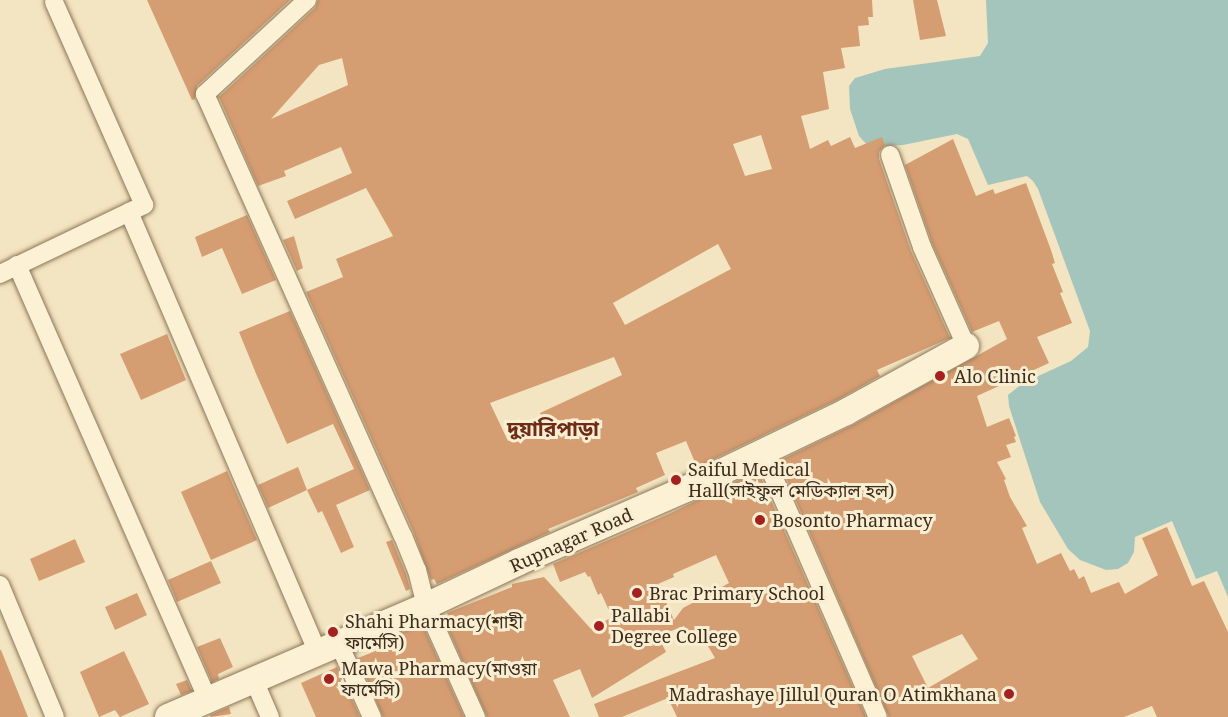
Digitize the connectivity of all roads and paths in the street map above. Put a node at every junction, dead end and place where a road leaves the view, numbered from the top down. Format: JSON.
{"nodes":[{"id":1,"x":307,"y":0,"type":"edge"},
{"id":2,"x":54,"y":2,"type":"dead end"},
{"id":3,"x":890,"y":155,"type":"dead end"},
{"id":4,"x":129,"y":212,"type":"junction"},
{"id":5,"x":17,"y":265,"type":"junction"},
{"id":6,"x":0,"y":274,"type":"edge"},
{"id":7,"x":966,"y":346,"type":"joint"},
{"id":8,"x":762,"y":453,"type":"junction"},
{"id":9,"x":0,"y":585,"type":"edge"},
{"id":10,"x":426,"y":606,"type":"junction"},
{"id":11,"x":328,"y":648,"type":"junction"},
{"id":12,"x":254,"y":680,"type":"junction"},
{"id":13,"x":208,"y":700,"type":"junction"},
{"id":14,"x":55,"y":717,"type":"edge"},
{"id":15,"x":168,"y":717,"type":"edge"},
{"id":16,"x":270,"y":717,"type":"edge"},
{"id":17,"x":372,"y":717,"type":"edge"},
{"id":18,"x":476,"y":717,"type":"edge"},
{"id":19,"x":878,"y":717,"type":"edge"}],
"edges":[{"from":1,"to":10,"type":"street"},
{"from":2,"to":4,"type":"street"},
{"from":3,"to":7,"type":"street"},
{"from":4,"to":5,"type":"street"},
{"from":4,"to":11,"type":"street"},
{"from":5,"to":6,"type":"street"},
{"from":5,"to":13,"type":"street"},
{"from":7,"to":8,"type":"street","name":"Rupnagar Road"},
{"from":8,"to":10,"type":"street","name":"Rupnagar Road"},
{"from":8,"to":19,"type":"street"},
{"from":9,"to":14,"type":"street"},
{"from":10,"to":11,"type":"street","name":"Rupnagar Road"},
{"from":10,"to":18,"type":"street"},
{"from":11,"to":12,"type":"street","name":"Rupnagar Road"},
{"from":11,"to":17,"type":"street"},
{"from":12,"to":13,"type":"street","name":"Rupnagar Road"},
{"from":12,"to":16,"type":"street"},
{"from":13,"to":15,"type":"street","name":"Rupnagar Road"}]}
